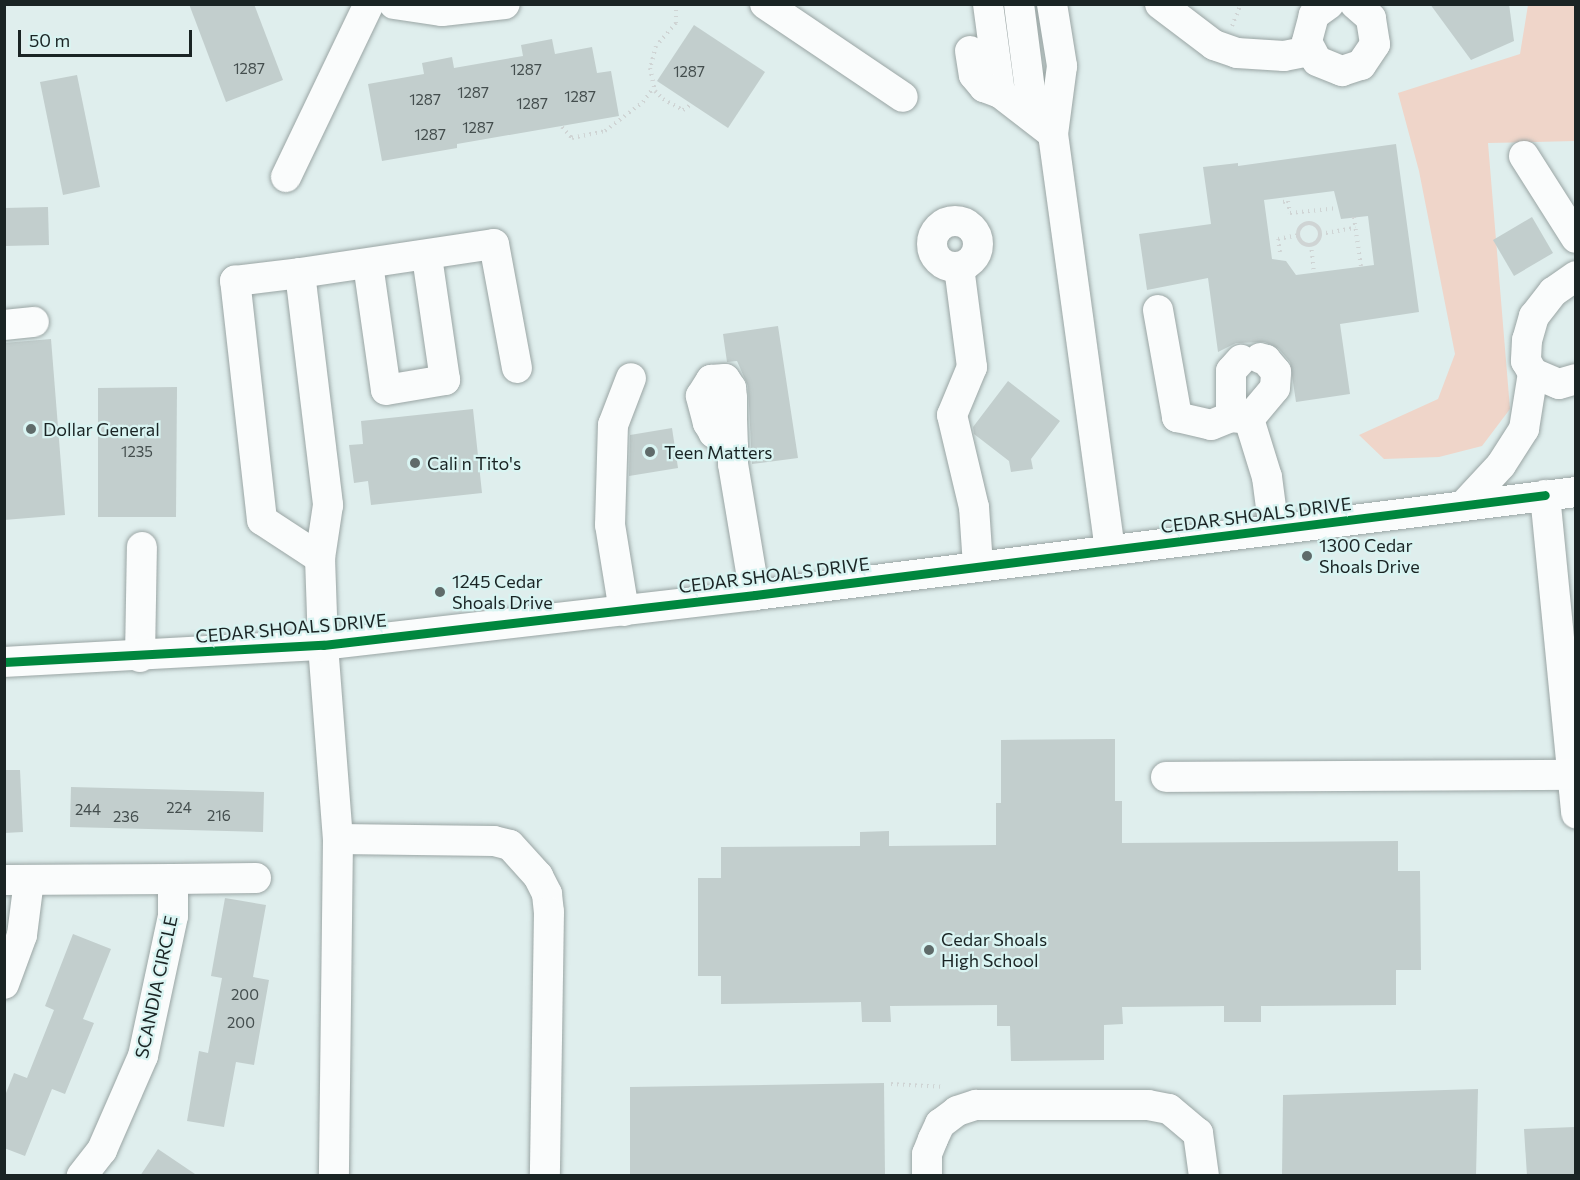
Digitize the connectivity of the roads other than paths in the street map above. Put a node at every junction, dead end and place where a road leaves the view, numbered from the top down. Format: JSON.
{"nodes":[{"id":1,"x":369,"y":4,"type":"edge"},
{"id":2,"x":394,"y":4,"type":"edge"},
{"id":3,"x":505,"y":4,"type":"edge"},
{"id":4,"x":765,"y":4,"type":"edge"},
{"id":5,"x":988,"y":4,"type":"edge"},
{"id":6,"x":1019,"y":4,"type":"edge"},
{"id":7,"x":1033,"y":4,"type":"edge"},
{"id":8,"x":1052,"y":4,"type":"edge"},
{"id":9,"x":1160,"y":4,"type":"edge"},
{"id":10,"x":1329,"y":4,"type":"edge"},
{"id":11,"x":1355,"y":4,"type":"edge"},
{"id":12,"x":970,"y":51,"type":"dead end"},
{"id":13,"x":1310,"y":51,"type":"junction"},
{"id":14,"x":1000,"y":93,"type":"junction"},
{"id":15,"x":903,"y":97,"type":"dead end"},
{"id":16,"x":1053,"y":134,"type":"junction"},
{"id":17,"x":1524,"y":156,"type":"dead end"},
{"id":18,"x":286,"y":177,"type":"dead end"},
{"id":19,"x":1575,"y":238,"type":"edge"},
{"id":20,"x":427,"y":256,"type":"junction"},
{"id":21,"x":368,"y":264,"type":"junction"},
{"id":22,"x":959,"y":267,"type":"dead end"},
{"id":23,"x":300,"y":273,"type":"junction"},
{"id":24,"x":1575,"y":276,"type":"edge"},
{"id":25,"x":1158,"y":310,"type":"dead end"},
{"id":26,"x":34,"y":322,"type":"dead end"},
{"id":27,"x":4,"y":325,"type":"edge"},
{"id":28,"x":517,"y":368,"type":"dead end"},
{"id":29,"x":1533,"y":373,"type":"junction"},
{"id":30,"x":632,"y":378,"type":"dead end"},
{"id":31,"x":1575,"y":379,"type":"edge"},
{"id":32,"x":1240,"y":418,"type":"junction"},
{"id":33,"x":733,"y":447,"type":"dead end"},
{"id":34,"x":1575,"y":492,"type":"edge"},
{"id":35,"x":1545,"y":495,"type":"junction"},
{"id":36,"x":1464,"y":505,"type":"junction"},
{"id":37,"x":1274,"y":530,"type":"junction"},
{"id":38,"x":142,"y":547,"type":"dead end"},
{"id":39,"x":1110,"y":549,"type":"junction"},
{"id":40,"x":320,"y":558,"type":"junction"},
{"id":41,"x":978,"y":566,"type":"junction"},
{"id":42,"x":755,"y":595,"type":"junction"},
{"id":43,"x":1565,"y":606,"type":"edge"},
{"id":44,"x":624,"y":610,"type":"junction"},
{"id":45,"x":323,"y":645,"type":"junction"},
{"id":46,"x":140,"y":657,"type":"junction"},
{"id":47,"x":4,"y":662,"type":"edge"},
{"id":48,"x":1572,"y":774,"type":"junction"},
{"id":49,"x":1166,"y":777,"type":"dead end"},
{"id":50,"x":1575,"y":813,"type":"edge"},
{"id":51,"x":338,"y":839,"type":"junction"},
{"id":52,"x":255,"y":878,"type":"dead end"},
{"id":53,"x":173,"y":879,"type":"junction"},
{"id":54,"x":16,"y":880,"type":"edge"},
{"id":55,"x":4,"y":984,"type":"edge"},
{"id":56,"x":82,"y":1176,"type":"edge"},
{"id":57,"x":334,"y":1176,"type":"edge"},
{"id":58,"x":545,"y":1176,"type":"edge"},
{"id":59,"x":927,"y":1176,"type":"edge"},
{"id":60,"x":1204,"y":1176,"type":"edge"}],
"edges":[{"from":1,"to":18,"type":"street"},
{"from":2,"to":3,"type":"street"},
{"from":4,"to":15,"type":"street"},
{"from":5,"to":14,"type":"street"},
{"from":6,"to":16,"type":"street"},
{"from":7,"to":16,"type":"street"},
{"from":8,"to":16,"type":"street"},
{"from":9,"to":13,"type":"street"},
{"from":10,"to":13,"type":"street"},
{"from":11,"to":13,"type":"street"},
{"from":12,"to":14,"type":"street"},
{"from":14,"to":16,"type":"street"},
{"from":16,"to":39,"type":"street"},
{"from":17,"to":19,"type":"street"},
{"from":20,"to":21,"type":"street"},
{"from":20,"to":21,"type":"street"},
{"from":20,"to":28,"type":"street"},
{"from":21,"to":23,"type":"street"},
{"from":22,"to":41,"type":"street"},
{"from":23,"to":40,"type":"street"},
{"from":23,"to":40,"type":"street"},
{"from":24,"to":29,"type":"street"},
{"from":25,"to":32,"type":"street"},
{"from":26,"to":27,"type":"street"},
{"from":29,"to":31,"type":"street"},
{"from":29,"to":36,"type":"street"},
{"from":30,"to":44,"type":"street"},
{"from":32,"to":32,"type":"street"},
{"from":32,"to":37,"type":"street"},
{"from":33,"to":42,"type":"street"},
{"from":34,"to":35,"type":"street","name":"CEDAR SHOALS DRIVE"},
{"from":35,"to":36,"type":"street","name":"CEDAR SHOALS DRIVE"},
{"from":35,"to":43,"type":"street"},
{"from":36,"to":37,"type":"street","name":"CEDAR SHOALS DRIVE"},
{"from":37,"to":39,"type":"street","name":"CEDAR SHOALS DRIVE"},
{"from":38,"to":46,"type":"street"},
{"from":39,"to":41,"type":"street","name":"CEDAR SHOALS DRIVE"},
{"from":40,"to":45,"type":"street"},
{"from":41,"to":42,"type":"street","name":"CEDAR SHOALS DRIVE"},
{"from":42,"to":44,"type":"street","name":"CEDAR SHOALS DRIVE"},
{"from":43,"to":48,"type":"street"},
{"from":44,"to":45,"type":"street","name":"CEDAR SHOALS DRIVE"},
{"from":45,"to":46,"type":"street","name":"CEDAR SHOALS DRIVE"},
{"from":45,"to":51,"type":"street"},
{"from":46,"to":47,"type":"street","name":"CEDAR SHOALS DRIVE"},
{"from":48,"to":49,"type":"street"},
{"from":48,"to":50,"type":"street"},
{"from":51,"to":57,"type":"street"},
{"from":51,"to":58,"type":"street"},
{"from":52,"to":53,"type":"street"},
{"from":53,"to":54,"type":"street"},
{"from":53,"to":56,"type":"street","name":"SCANDIA CIRCLE"},
{"from":54,"to":55,"type":"street"},
{"from":59,"to":60,"type":"street"}]}
